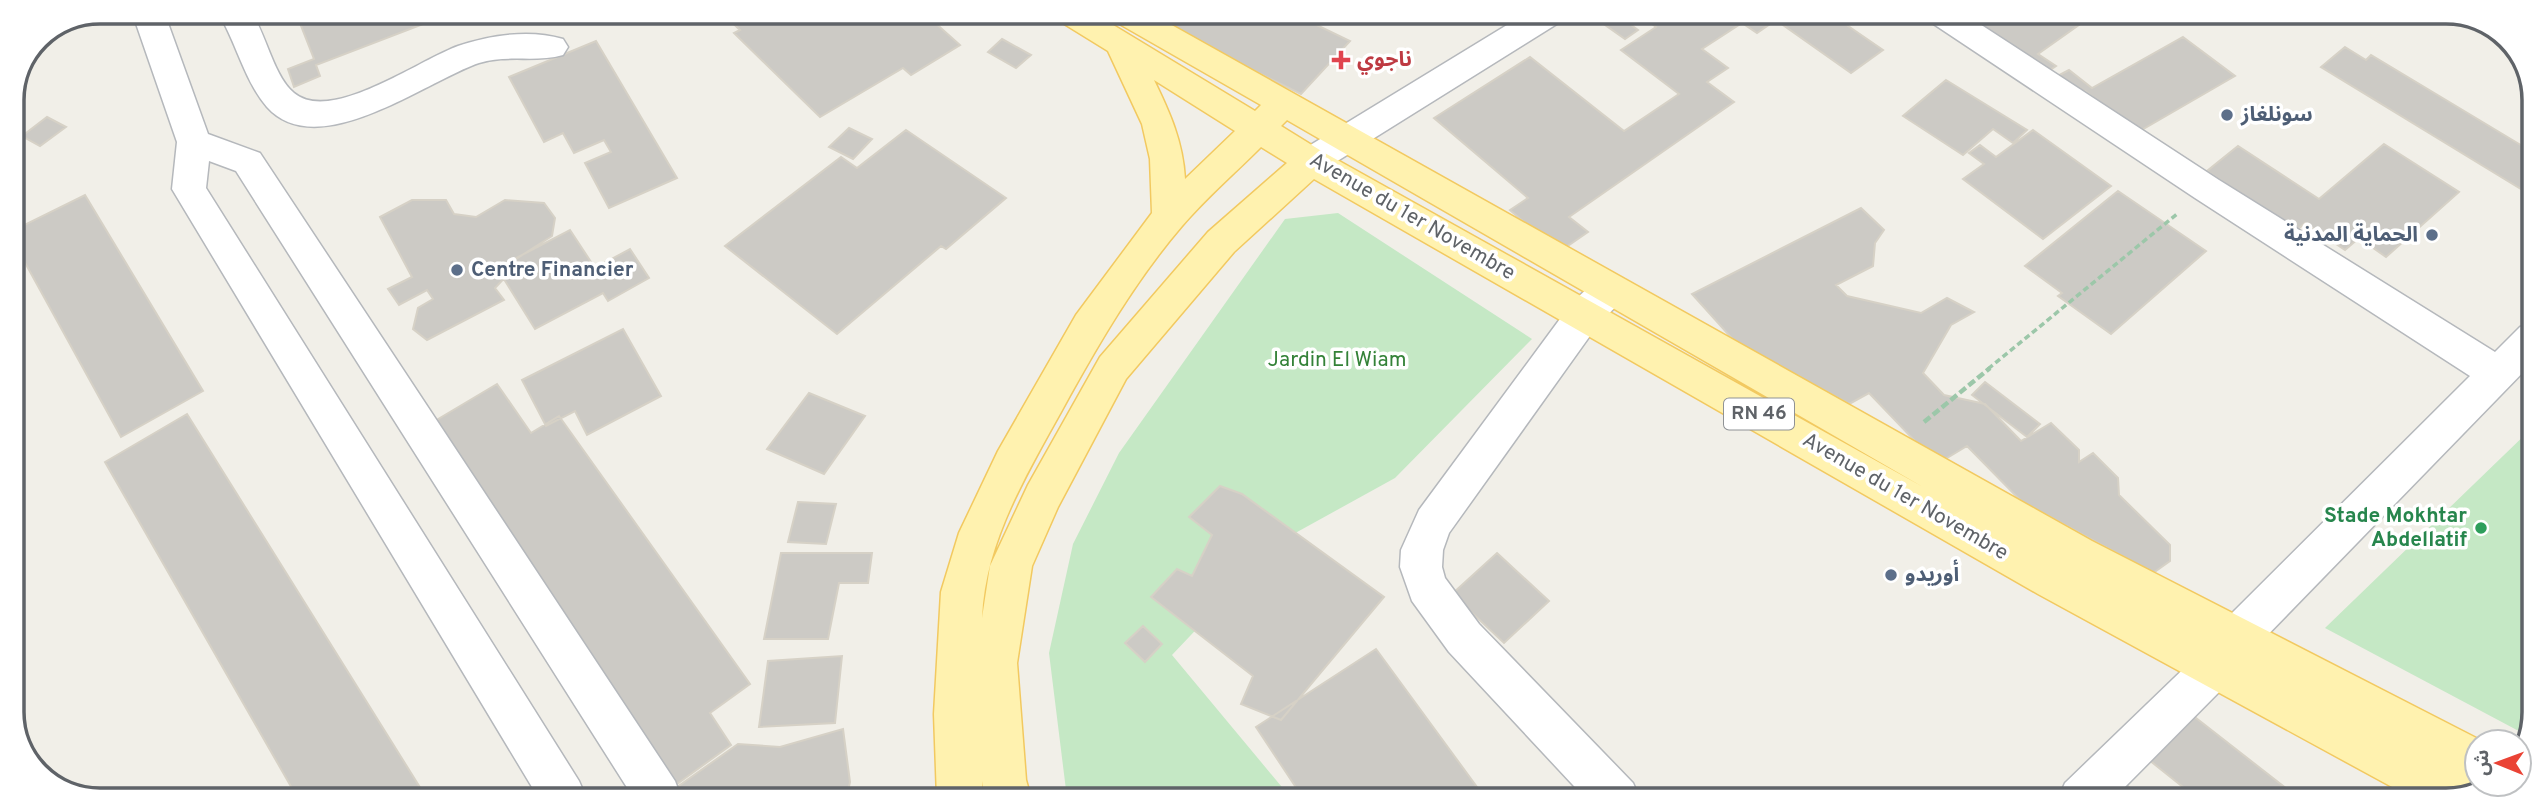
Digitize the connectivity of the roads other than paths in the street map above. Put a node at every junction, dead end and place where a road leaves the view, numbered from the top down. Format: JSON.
{"nodes":[{"id":1,"x":152,"y":24,"type":"edge"},
{"id":2,"x":242,"y":24,"type":"edge"},
{"id":3,"x":1533,"y":24,"type":"edge"},
{"id":4,"x":1957,"y":24,"type":"edge"},
{"id":5,"x":1124,"y":29,"type":"edge"},
{"id":6,"x":552,"y":47,"type":"dead end"},
{"id":7,"x":1271,"y":116,"type":"junction"},
{"id":8,"x":1345,"y":139,"type":"junction"},
{"id":9,"x":194,"y":142,"type":"junction"},
{"id":10,"x":1311,"y":161,"type":"junction"},
{"id":11,"x":1170,"y":216,"type":"junction"},
{"id":12,"x":1597,"y":302,"type":"junction"},
{"id":13,"x":2522,"y":349,"type":"edge"},
{"id":14,"x":2498,"y":374,"type":"junction"},
{"id":15,"x":2226,"y":652,"type":"junction"},
{"id":16,"x":2463,"y":756,"type":"edge"},
{"id":17,"x":557,"y":788,"type":"edge"},
{"id":18,"x":653,"y":788,"type":"edge"},
{"id":19,"x":960,"y":788,"type":"edge"},
{"id":20,"x":1007,"y":788,"type":"edge"},
{"id":21,"x":1607,"y":788,"type":"edge"},
{"id":22,"x":2092,"y":788,"type":"edge"},
{"id":23,"x":2442,"y":788,"type":"edge"}],
"edges":[{"from":1,"to":9,"type":"street"},
{"from":2,"to":6,"type":"street"},
{"from":3,"to":8,"type":"street"},
{"from":4,"to":14,"type":"street"},
{"from":5,"to":7,"type":"main road","name":"Avenue du 1er Novembre","number":"RN 46"},
{"from":5,"to":11,"type":"main road"},
{"from":7,"to":8,"type":"main road","name":"Avenue du 1er Novembre","number":"RN 46"},
{"from":7,"to":10,"type":"main road","name":"Avenue du 1er Novembre","number":"RN 46"},
{"from":7,"to":11,"type":"main road"},
{"from":8,"to":10,"type":"street"},
{"from":8,"to":12,"type":"main road","name":"Avenue du 1er Novembre","number":"RN 46"},
{"from":9,"to":17,"type":"street"},
{"from":9,"to":18,"type":"street"},
{"from":10,"to":12,"type":"main road","name":"Avenue du 1er Novembre","number":"RN 46"},
{"from":10,"to":20,"type":"main road"},
{"from":11,"to":19,"type":"main road"},
{"from":12,"to":15,"type":"main road","name":"Avenue du 1er Novembre","number":"RN 46"},
{"from":12,"to":15,"type":"main road","name":"Avenue du 1er Novembre","number":"RN 46"},
{"from":12,"to":21,"type":"street"},
{"from":13,"to":14,"type":"street"},
{"from":14,"to":15,"type":"street"},
{"from":15,"to":16,"type":"main road","name":"Avenue du 1er Novembre","number":"RN 46"},
{"from":15,"to":22,"type":"street"},
{"from":15,"to":23,"type":"main road","name":"Avenue du 1er Novembre","number":"RN 46"}]}
